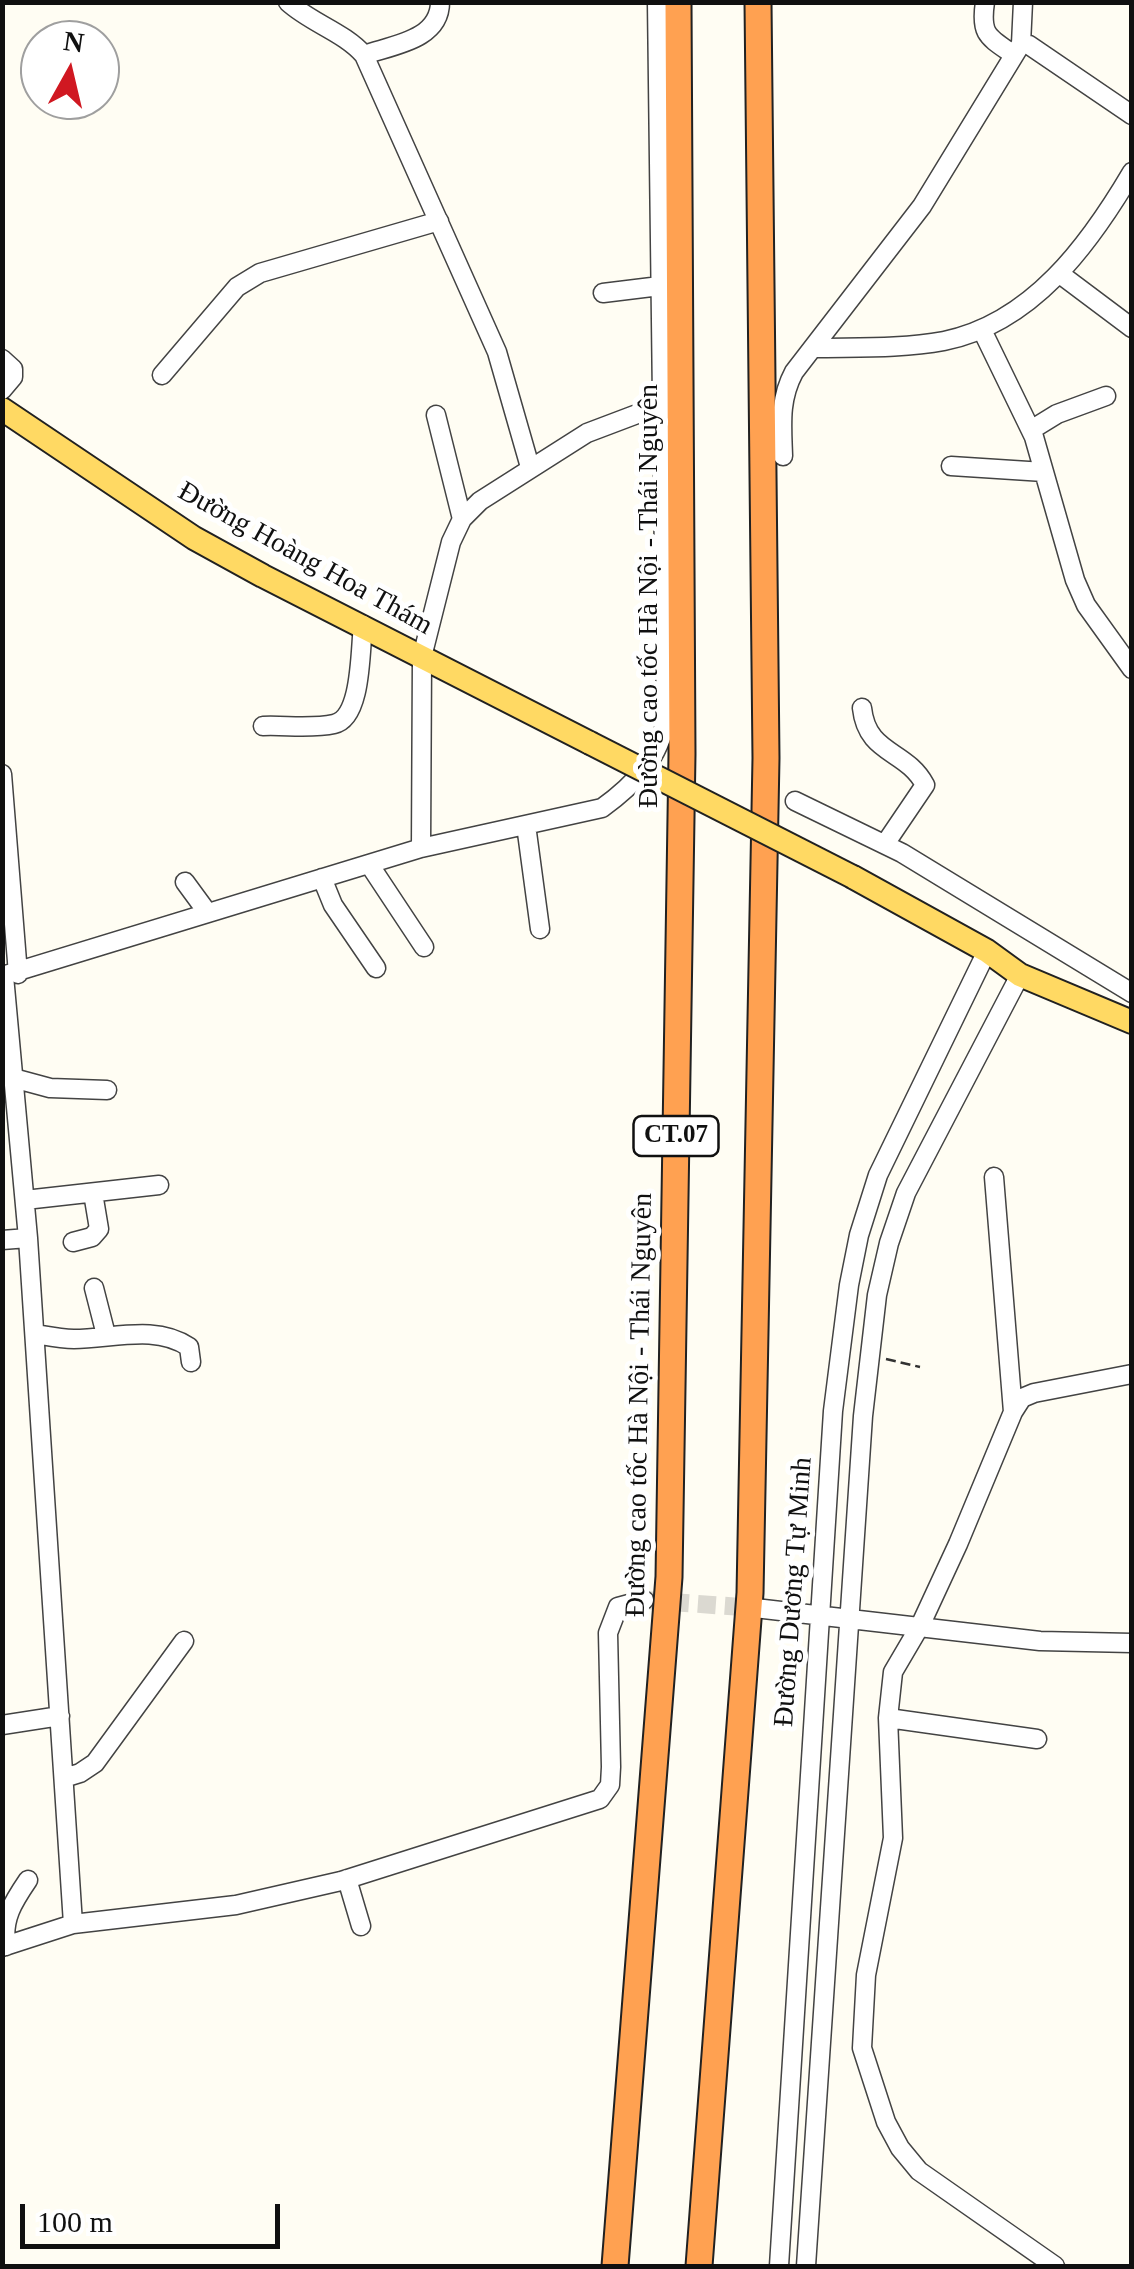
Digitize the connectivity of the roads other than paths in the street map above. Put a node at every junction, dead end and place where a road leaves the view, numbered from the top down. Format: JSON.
{"nodes":[{"id":1,"x":288,"y":2,"type":"edge"},
{"id":2,"x":657,"y":2,"type":"edge"},
{"id":3,"x":678,"y":2,"type":"edge"},
{"id":4,"x":758,"y":2,"type":"edge"},
{"id":5,"x":985,"y":2,"type":"edge"},
{"id":6,"x":1023,"y":2,"type":"edge"},
{"id":7,"x":442,"y":4,"type":"edge"},
{"id":8,"x":1018,"y":50,"type":"junction"},
{"id":9,"x":364,"y":55,"type":"junction"},
{"id":10,"x":1132,"y":115,"type":"edge"},
{"id":11,"x":1132,"y":172,"type":"edge"},
{"id":12,"x":438,"y":222,"type":"junction"},
{"id":13,"x":1060,"y":274,"type":"junction"},
{"id":14,"x":660,"y":286,"type":"junction"},
{"id":15,"x":603,"y":293,"type":"dead end"},
{"id":16,"x":1127,"y":317,"type":"edge"},
{"id":17,"x":982,"y":330,"type":"junction"},
{"id":18,"x":814,"y":348,"type":"junction"},
{"id":19,"x":2,"y":359,"type":"edge"},
{"id":20,"x":162,"y":376,"type":"dead end"},
{"id":21,"x":2,"y":390,"type":"edge"},
{"id":22,"x":1106,"y":396,"type":"dead end"},
{"id":23,"x":661,"y":405,"type":"junction"},
{"id":24,"x":2,"y":408,"type":"edge"},
{"id":25,"x":436,"y":415,"type":"dead end"},
{"id":26,"x":1032,"y":430,"type":"junction"},
{"id":27,"x":783,"y":456,"type":"dead end"},
{"id":28,"x":951,"y":466,"type":"dead end"},
{"id":29,"x":530,"y":467,"type":"junction"},
{"id":30,"x":1044,"y":472,"type":"junction"},
{"id":31,"x":462,"y":519,"type":"junction"},
{"id":32,"x":363,"y":625,"type":"junction"},
{"id":33,"x":422,"y":657,"type":"junction"},
{"id":34,"x":1132,"y":669,"type":"edge"},
{"id":35,"x":862,"y":708,"type":"dead end"},
{"id":36,"x":263,"y":726,"type":"dead end"},
{"id":37,"x":2,"y":774,"type":"edge"},
{"id":38,"x":794,"y":802,"type":"dead end"},
{"id":39,"x":526,"y":825,"type":"junction"},
{"id":40,"x":885,"y":844,"type":"junction"},
{"id":41,"x":421,"y":848,"type":"junction"},
{"id":42,"x":369,"y":864,"type":"junction"},
{"id":43,"x":322,"y":878,"type":"junction"},
{"id":44,"x":184,"y":882,"type":"dead end"},
{"id":45,"x":208,"y":912,"type":"junction"},
{"id":46,"x":540,"y":929,"type":"dead end"},
{"id":47,"x":424,"y":947,"type":"dead end"},
{"id":48,"x":987,"y":951,"type":"junction"},
{"id":49,"x":376,"y":968,"type":"dead end"},
{"id":50,"x":8,"y":975,"type":"edge"},
{"id":51,"x":1020,"y":975,"type":"junction"},
{"id":52,"x":1132,"y":993,"type":"edge"},
{"id":53,"x":1132,"y":1022,"type":"edge"},
{"id":54,"x":14,"y":1078,"type":"junction"},
{"id":55,"x":106,"y":1090,"type":"dead end"},
{"id":56,"x":994,"y":1177,"type":"dead end"},
{"id":57,"x":159,"y":1185,"type":"dead end"},
{"id":58,"x":93,"y":1192,"type":"junction"},
{"id":59,"x":25,"y":1200,"type":"junction"},
{"id":60,"x":28,"y":1238,"type":"junction"},
{"id":61,"x":2,"y":1240,"type":"edge"},
{"id":62,"x":74,"y":1242,"type":"dead end"},
{"id":63,"x":94,"y":1288,"type":"dead end"},
{"id":64,"x":34,"y":1334,"type":"junction"},
{"id":65,"x":106,"y":1335,"type":"junction"},
{"id":66,"x":191,"y":1362,"type":"dead end"},
{"id":67,"x":1132,"y":1374,"type":"edge"},
{"id":68,"x":1013,"y":1412,"type":"junction"},
{"id":69,"x":644,"y":1600,"type":"tunnel mouth"},
{"id":70,"x":756,"y":1608,"type":"tunnel mouth"},
{"id":71,"x":820,"y":1615,"type":"junction"},
{"id":72,"x":850,"y":1618,"type":"junction"},
{"id":73,"x":920,"y":1626,"type":"junction"},
{"id":74,"x":184,"y":1641,"type":"dead end"},
{"id":75,"x":1132,"y":1644,"type":"edge"},
{"id":76,"x":60,"y":1716,"type":"junction"},
{"id":77,"x":888,"y":1718,"type":"junction"},
{"id":78,"x":2,"y":1725,"type":"edge"},
{"id":79,"x":1038,"y":1738,"type":"dead end"},
{"id":80,"x":64,"y":1778,"type":"junction"},
{"id":81,"x":346,"y":1879,"type":"junction"},
{"id":82,"x":28,"y":1880,"type":"dead end"},
{"id":83,"x":74,"y":1924,"type":"junction"},
{"id":84,"x":361,"y":1926,"type":"dead end"},
{"id":85,"x":4,"y":1936,"type":"edge"},
{"id":86,"x":615,"y":2266,"type":"edge"},
{"id":87,"x":699,"y":2266,"type":"edge"},
{"id":88,"x":779,"y":2266,"type":"edge"},
{"id":89,"x":806,"y":2266,"type":"edge"},
{"id":90,"x":1056,"y":2266,"type":"edge"}],
"edges":[{"from":1,"to":9,"type":"street"},
{"from":2,"to":14,"type":"street"},
{"from":3,"to":86,"type":"highway","name":"Đường cao tốc Hà Nội - Thái Nguyên","number":"CT.07"},
{"from":4,"to":87,"type":"highway","number":"CT.07"},
{"from":5,"to":8,"type":"street"},
{"from":6,"to":8,"type":"street"},
{"from":7,"to":9,"type":"street"},
{"from":8,"to":10,"type":"street"},
{"from":8,"to":18,"type":"street"},
{"from":9,"to":12,"type":"street"},
{"from":11,"to":13,"type":"street"},
{"from":12,"to":20,"type":"street"},
{"from":12,"to":29,"type":"street"},
{"from":13,"to":16,"type":"street"},
{"from":13,"to":17,"type":"street"},
{"from":14,"to":15,"type":"street"},
{"from":14,"to":23,"type":"street"},
{"from":17,"to":18,"type":"street"},
{"from":17,"to":26,"type":"street"},
{"from":18,"to":27,"type":"street"},
{"from":19,"to":21,"type":"street"},
{"from":22,"to":26,"type":"street"},
{"from":23,"to":29,"type":"street"},
{"from":23,"to":39,"type":"street"},
{"from":24,"to":32,"type":"main road","name":"Đường Hoàng Hoa Thám"},
{"from":25,"to":31,"type":"street"},
{"from":26,"to":30,"type":"street"},
{"from":28,"to":30,"type":"street"},
{"from":29,"to":31,"type":"street"},
{"from":30,"to":34,"type":"street"},
{"from":31,"to":33,"type":"street"},
{"from":32,"to":33,"type":"main road","name":"Đường Hoàng Hoa Thám"},
{"from":32,"to":36,"type":"street"},
{"from":33,"to":41,"type":"street"},
{"from":33,"to":48,"type":"main road","name":"Đường Hoàng Hoa Thám","bridge":true},
{"from":35,"to":40,"type":"street"},
{"from":37,"to":50,"type":"street"},
{"from":38,"to":40,"type":"street"},
{"from":39,"to":41,"type":"street"},
{"from":39,"to":46,"type":"street"},
{"from":40,"to":52,"type":"street"},
{"from":41,"to":42,"type":"street"},
{"from":42,"to":43,"type":"street"},
{"from":42,"to":47,"type":"street"},
{"from":43,"to":45,"type":"street"},
{"from":43,"to":49,"type":"street"},
{"from":44,"to":45,"type":"street"},
{"from":45,"to":50,"type":"street"},
{"from":48,"to":51,"type":"main road"},
{"from":48,"to":71,"type":"street","name":"Đường Dương Tự Minh"},
{"from":50,"to":54,"type":"street"},
{"from":51,"to":53,"type":"main road"},
{"from":51,"to":72,"type":"street","name":"Đường Dương Tự Minh"},
{"from":54,"to":55,"type":"street"},
{"from":54,"to":59,"type":"street"},
{"from":56,"to":68,"type":"street"},
{"from":57,"to":58,"type":"street"},
{"from":58,"to":59,"type":"street"},
{"from":58,"to":62,"type":"street"},
{"from":59,"to":60,"type":"street"},
{"from":60,"to":61,"type":"street"},
{"from":60,"to":64,"type":"street"},
{"from":63,"to":65,"type":"street"},
{"from":64,"to":65,"type":"street"},
{"from":64,"to":76,"type":"street"},
{"from":65,"to":66,"type":"street"},
{"from":67,"to":68,"type":"street"},
{"from":68,"to":73,"type":"street"},
{"from":69,"to":81,"type":"street"},
{"from":70,"to":71,"type":"street"},
{"from":71,"to":72,"type":"street"},
{"from":71,"to":88,"type":"street","name":"Đường Dương Tự Minh"},
{"from":72,"to":73,"type":"street"},
{"from":72,"to":89,"type":"street","name":"Đường Dương Tự Minh"},
{"from":73,"to":75,"type":"street"},
{"from":73,"to":77,"type":"street"},
{"from":74,"to":80,"type":"street"},
{"from":76,"to":78,"type":"street"},
{"from":76,"to":80,"type":"street"},
{"from":77,"to":79,"type":"street"},
{"from":77,"to":90,"type":"street"},
{"from":80,"to":83,"type":"street"},
{"from":81,"to":83,"type":"street"},
{"from":81,"to":84,"type":"street"},
{"from":82,"to":85,"type":"street"},
{"from":83,"to":85,"type":"street"}]}
